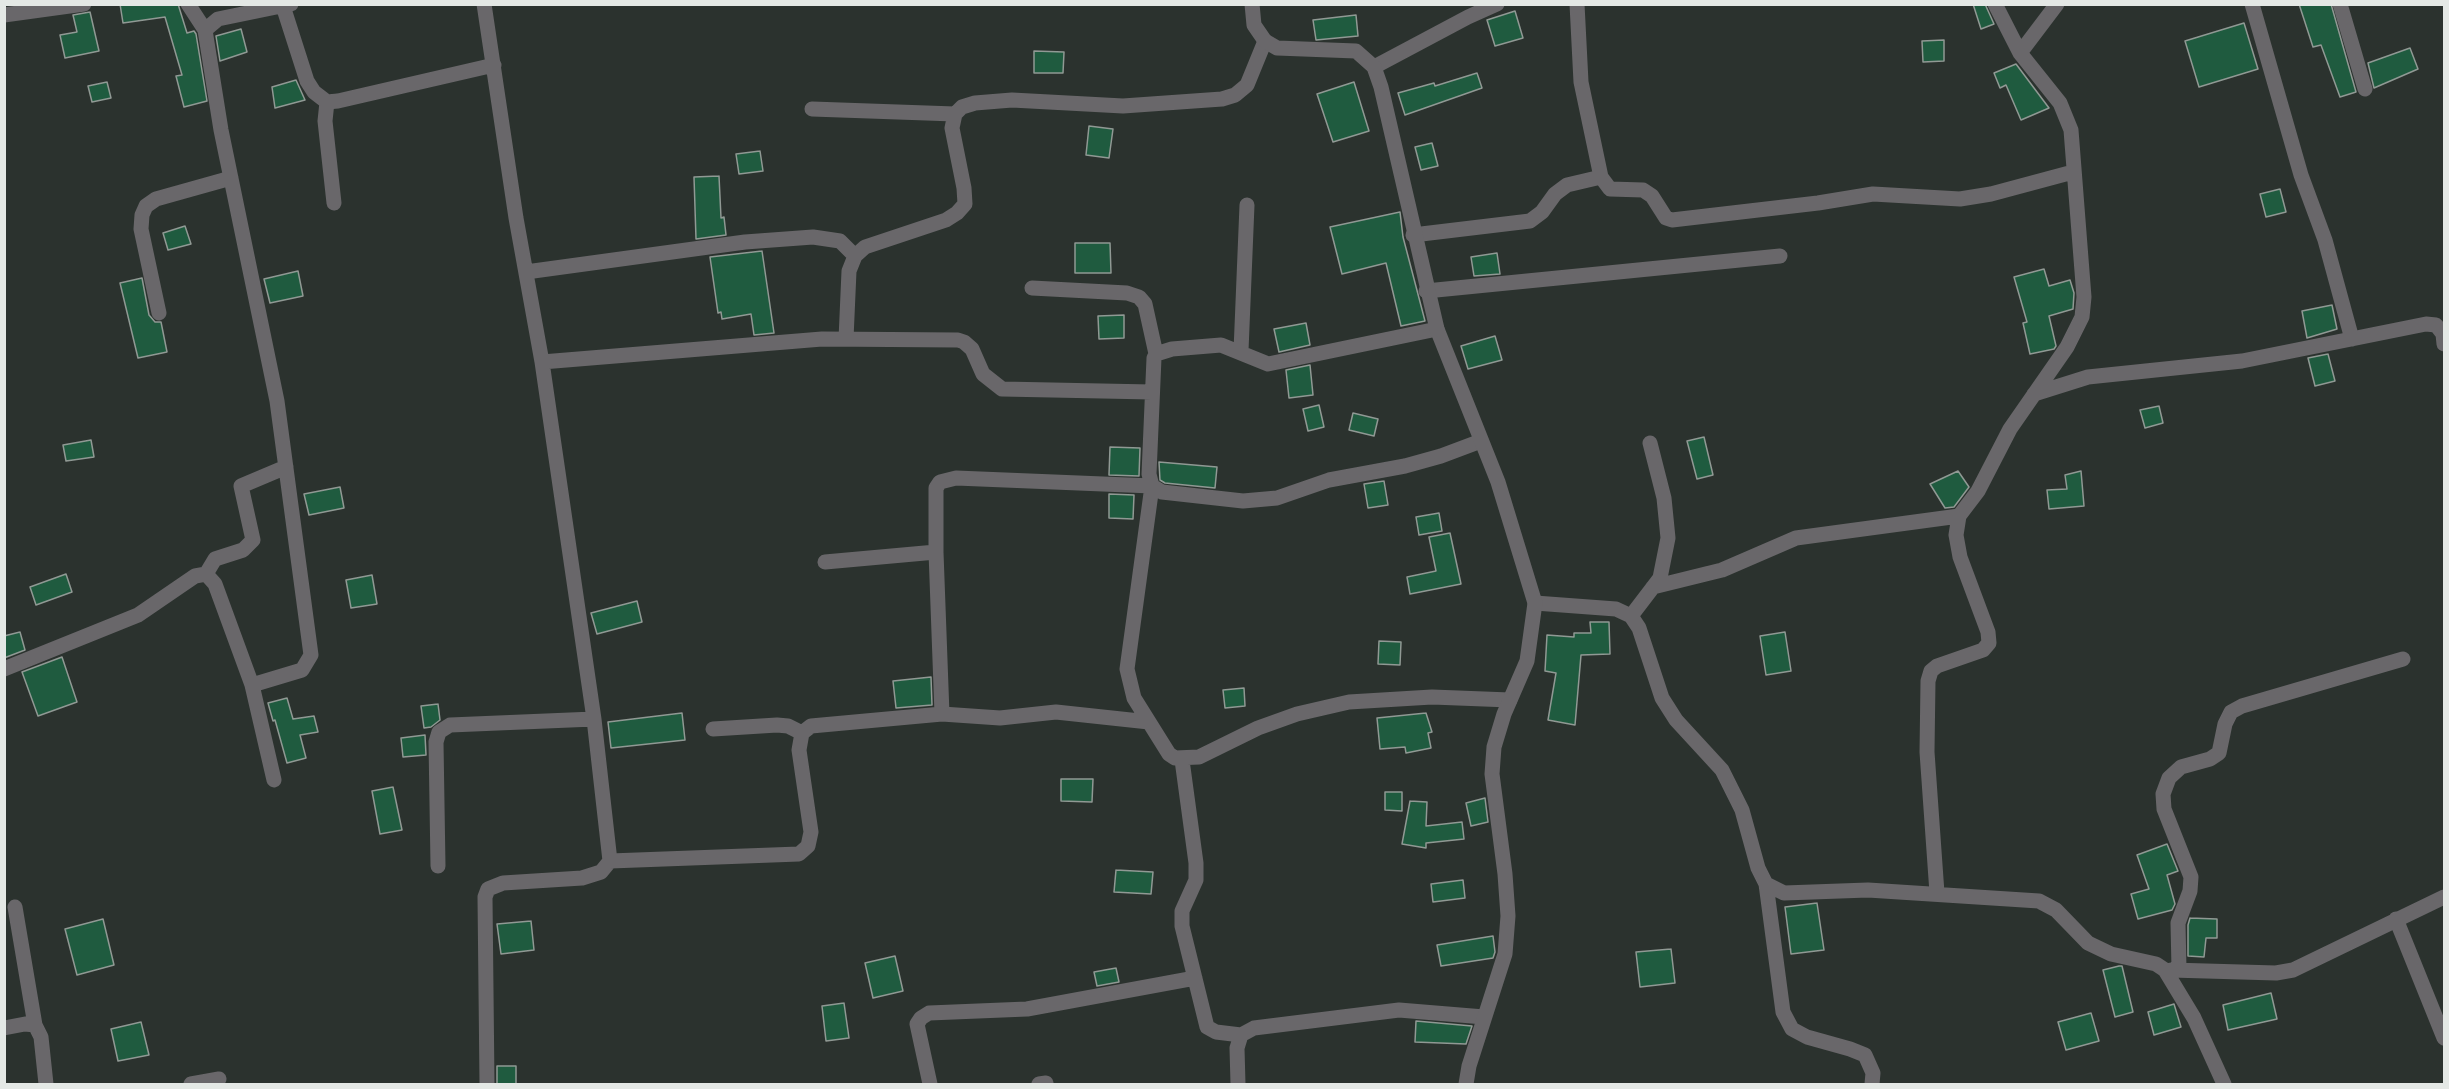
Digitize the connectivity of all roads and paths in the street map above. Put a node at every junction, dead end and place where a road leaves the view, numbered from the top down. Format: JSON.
{"nodes":[{"id":1,"x":84,"y":4,"type":"edge"},
{"id":2,"x":188,"y":4,"type":"edge"},
{"id":3,"x":484,"y":4,"type":"edge"},
{"id":4,"x":1252,"y":4,"type":"edge"},
{"id":5,"x":1497,"y":4,"type":"edge"},
{"id":6,"x":1577,"y":4,"type":"edge"},
{"id":7,"x":1995,"y":4,"type":"edge"},
{"id":8,"x":2057,"y":4,"type":"edge"},
{"id":9,"x":2252,"y":4,"type":"edge"},
{"id":10,"x":2340,"y":4,"type":"edge"},
{"id":11,"x":287,"y":5,"type":"edge"},
{"id":12,"x":1466,"y":11,"type":"edge"},
{"id":13,"x":4,"y":15,"type":"edge"},
{"id":14,"x":204,"y":30,"type":"junction"},
{"id":15,"x":1265,"y":41,"type":"junction"},
{"id":16,"x":2020,"y":53,"type":"junction"},
{"id":17,"x":494,"y":65,"type":"junction"},
{"id":18,"x":1374,"y":67,"type":"junction"},
{"id":19,"x":2365,"y":89,"type":"dead end"},
{"id":20,"x":327,"y":102,"type":"junction"},
{"id":21,"x":812,"y":109,"type":"dead end"},
{"id":22,"x":955,"y":114,"type":"junction"},
{"id":23,"x":2073,"y":172,"type":"junction"},
{"id":24,"x":1601,"y":177,"type":"junction"},
{"id":25,"x":231,"y":178,"type":"junction"},
{"id":26,"x":334,"y":203,"type":"dead end"},
{"id":27,"x":1247,"y":205,"type":"dead end"},
{"id":28,"x":1413,"y":235,"type":"junction"},
{"id":29,"x":855,"y":256,"type":"junction"},
{"id":30,"x":1780,"y":256,"type":"dead end"},
{"id":31,"x":526,"y":272,"type":"junction"},
{"id":32,"x":1032,"y":288,"type":"dead end"},
{"id":33,"x":1426,"y":291,"type":"junction"},
{"id":34,"x":159,"y":313,"type":"dead end"},
{"id":35,"x":1437,"y":329,"type":"junction"},
{"id":36,"x":846,"y":339,"type":"junction"},
{"id":37,"x":2352,"y":339,"type":"junction"},
{"id":38,"x":2445,"y":344,"type":"edge"},
{"id":39,"x":1241,"y":351,"type":"junction"},
{"id":40,"x":1156,"y":354,"type":"junction"},
{"id":41,"x":542,"y":362,"type":"junction"},
{"id":42,"x":1152,"y":392,"type":"junction"},
{"id":43,"x":2034,"y":394,"type":"junction"},
{"id":44,"x":1481,"y":441,"type":"junction"},
{"id":45,"x":1650,"y":443,"type":"dead end"},
{"id":46,"x":286,"y":466,"type":"junction"},
{"id":47,"x":1152,"y":486,"type":"junction"},
{"id":48,"x":1959,"y":516,"type":"junction"},
{"id":49,"x":936,"y":552,"type":"junction"},
{"id":50,"x":825,"y":562,"type":"dead end"},
{"id":51,"x":206,"y":574,"type":"junction"},
{"id":52,"x":1653,"y":587,"type":"junction"},
{"id":53,"x":1536,"y":603,"type":"junction"},
{"id":54,"x":1631,"y":616,"type":"junction"},
{"id":55,"x":2403,"y":659,"type":"dead end"},
{"id":56,"x":4,"y":669,"type":"edge"},
{"id":57,"x":252,"y":685,"type":"junction"},
{"id":58,"x":1510,"y":700,"type":"junction"},
{"id":59,"x":942,"y":714,"type":"junction"},
{"id":60,"x":594,"y":719,"type":"junction"},
{"id":61,"x":1149,"y":722,"type":"junction"},
{"id":62,"x":713,"y":729,"type":"dead end"},
{"id":63,"x":802,"y":734,"type":"junction"},
{"id":64,"x":1182,"y":760,"type":"junction"},
{"id":65,"x":274,"y":780,"type":"dead end"},
{"id":66,"x":610,"y":861,"type":"junction"},
{"id":67,"x":438,"y":866,"type":"dead end"},
{"id":68,"x":1766,"y":884,"type":"junction"},
{"id":69,"x":1937,"y":893,"type":"junction"},
{"id":70,"x":2445,"y":897,"type":"edge"},
{"id":71,"x":15,"y":907,"type":"dead end"},
{"id":72,"x":2396,"y":919,"type":"junction"},
{"id":73,"x":2172,"y":970,"type":"junction"},
{"id":74,"x":1195,"y":978,"type":"junction"},
{"id":75,"x":1484,"y":1017,"type":"junction"},
{"id":76,"x":35,"y":1024,"type":"junction"},
{"id":77,"x":4,"y":1028,"type":"edge"},
{"id":78,"x":1241,"y":1035,"type":"junction"},
{"id":79,"x":2445,"y":1038,"type":"edge"},
{"id":80,"x":219,"y":1079,"type":"dead end"},
{"id":81,"x":46,"y":1084,"type":"edge"},
{"id":82,"x":191,"y":1084,"type":"edge"},
{"id":83,"x":487,"y":1084,"type":"edge"},
{"id":84,"x":930,"y":1084,"type":"edge"},
{"id":85,"x":1238,"y":1084,"type":"edge"},
{"id":86,"x":1466,"y":1084,"type":"edge"},
{"id":87,"x":1872,"y":1084,"type":"edge"},
{"id":88,"x":2224,"y":1084,"type":"edge"}],
"edges":[{"from":1,"to":13,"type":"street"},
{"from":2,"to":14,"type":"street"},
{"from":3,"to":17,"type":"street"},
{"from":4,"to":15,"type":"street"},
{"from":5,"to":12,"type":"street"},
{"from":6,"to":24,"type":"street"},
{"from":7,"to":16,"type":"street"},
{"from":8,"to":16,"type":"street"},
{"from":9,"to":37,"type":"street"},
{"from":10,"to":19,"type":"street"},
{"from":11,"to":14,"type":"street"},
{"from":11,"to":20,"type":"street"},
{"from":12,"to":18,"type":"street"},
{"from":14,"to":25,"type":"street"},
{"from":15,"to":18,"type":"street"},
{"from":15,"to":22,"type":"street"},
{"from":16,"to":23,"type":"street"},
{"from":17,"to":20,"type":"street"},
{"from":17,"to":31,"type":"street"},
{"from":18,"to":28,"type":"street"},
{"from":20,"to":26,"type":"street"},
{"from":21,"to":22,"type":"street"},
{"from":22,"to":29,"type":"street"},
{"from":23,"to":24,"type":"street"},
{"from":23,"to":43,"type":"street"},
{"from":24,"to":28,"type":"street"},
{"from":25,"to":34,"type":"street"},
{"from":25,"to":46,"type":"street"},
{"from":27,"to":39,"type":"street"},
{"from":28,"to":33,"type":"street"},
{"from":29,"to":31,"type":"street"},
{"from":29,"to":36,"type":"street"},
{"from":30,"to":33,"type":"street"},
{"from":31,"to":41,"type":"street"},
{"from":32,"to":40,"type":"street"},
{"from":33,"to":35,"type":"street"},
{"from":35,"to":39,"type":"street"},
{"from":35,"to":44,"type":"street"},
{"from":36,"to":41,"type":"street"},
{"from":36,"to":42,"type":"street"},
{"from":37,"to":38,"type":"street"},
{"from":37,"to":43,"type":"street"},
{"from":39,"to":40,"type":"street"},
{"from":40,"to":42,"type":"street"},
{"from":41,"to":60,"type":"street"},
{"from":42,"to":47,"type":"street"},
{"from":43,"to":48,"type":"street"},
{"from":44,"to":47,"type":"street"},
{"from":44,"to":53,"type":"street"},
{"from":45,"to":52,"type":"street"},
{"from":46,"to":51,"type":"street"},
{"from":46,"to":57,"type":"street"},
{"from":47,"to":49,"type":"street"},
{"from":47,"to":61,"type":"street"},
{"from":48,"to":52,"type":"street"},
{"from":48,"to":69,"type":"street"},
{"from":49,"to":50,"type":"street"},
{"from":49,"to":59,"type":"street"},
{"from":51,"to":56,"type":"street"},
{"from":51,"to":57,"type":"street"},
{"from":52,"to":54,"type":"street"},
{"from":53,"to":54,"type":"street"},
{"from":53,"to":58,"type":"street"},
{"from":54,"to":68,"type":"street"},
{"from":55,"to":73,"type":"street"},
{"from":57,"to":65,"type":"street"},
{"from":58,"to":64,"type":"street"},
{"from":58,"to":75,"type":"street"},
{"from":59,"to":61,"type":"street"},
{"from":59,"to":63,"type":"street"},
{"from":60,"to":66,"type":"street"},
{"from":60,"to":67,"type":"street"},
{"from":61,"to":64,"type":"street"},
{"from":62,"to":63,"type":"street"},
{"from":63,"to":66,"type":"street"},
{"from":64,"to":74,"type":"street"},
{"from":66,"to":83,"type":"street"},
{"from":68,"to":69,"type":"street"},
{"from":68,"to":87,"type":"street"},
{"from":69,"to":73,"type":"street"},
{"from":70,"to":72,"type":"street"},
{"from":71,"to":76,"type":"street"},
{"from":72,"to":73,"type":"street"},
{"from":72,"to":79,"type":"street"},
{"from":73,"to":88,"type":"street"},
{"from":74,"to":78,"type":"street"},
{"from":74,"to":84,"type":"street"},
{"from":75,"to":78,"type":"street"},
{"from":75,"to":86,"type":"street"},
{"from":76,"to":77,"type":"street"},
{"from":76,"to":81,"type":"street"},
{"from":78,"to":85,"type":"street"},
{"from":80,"to":82,"type":"street"}]}
